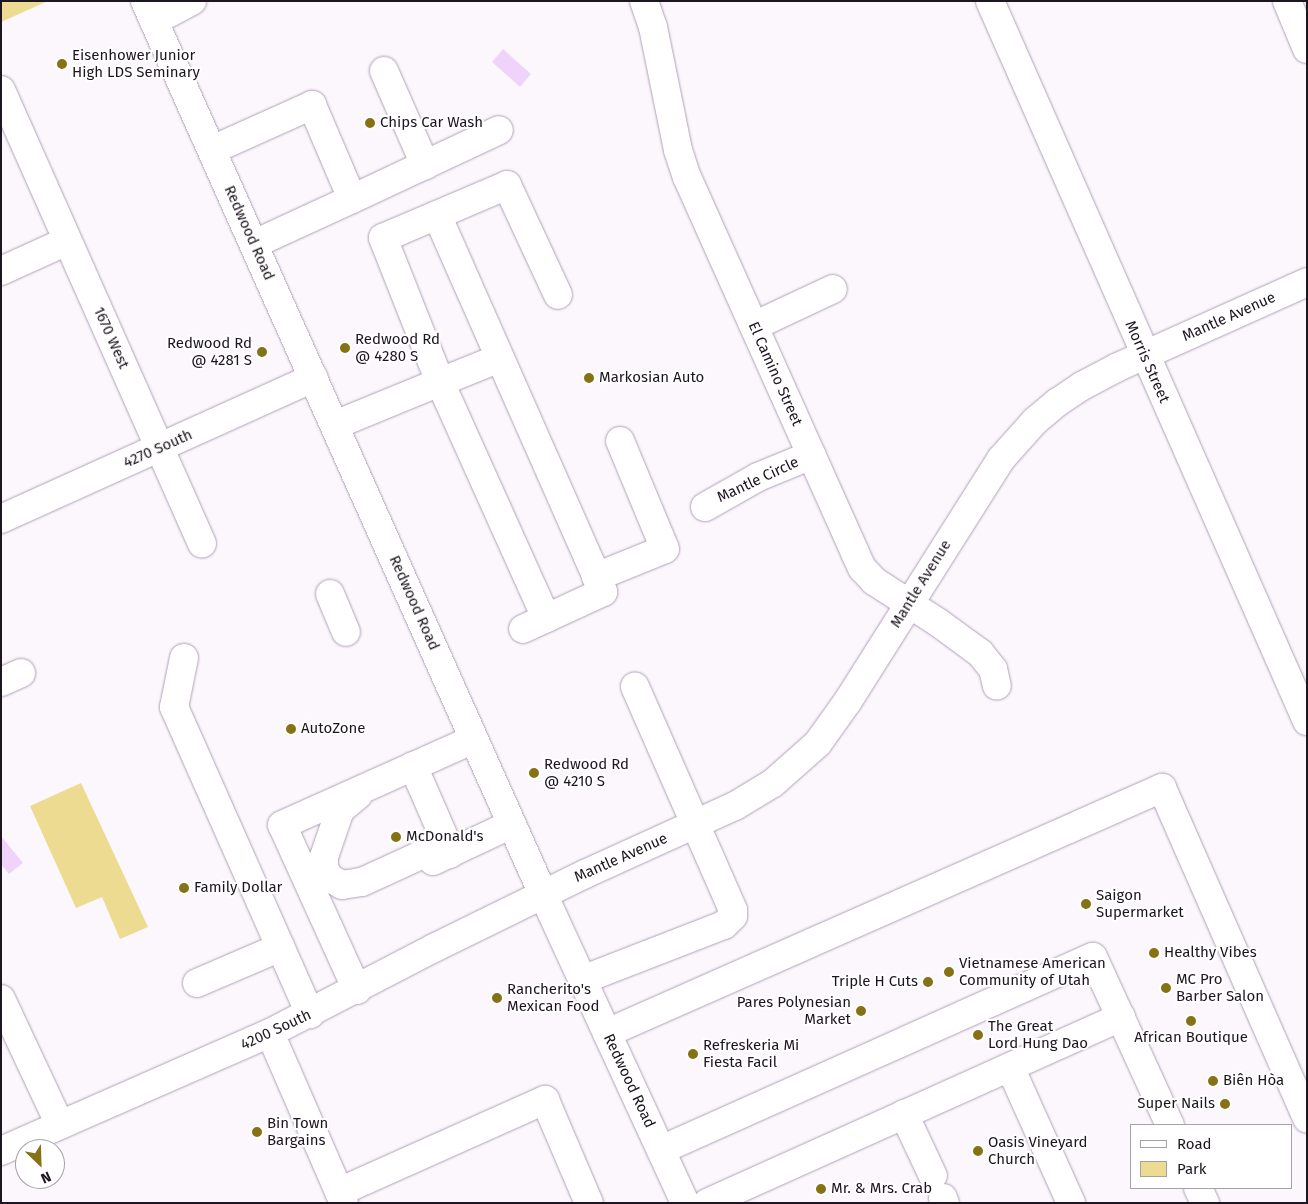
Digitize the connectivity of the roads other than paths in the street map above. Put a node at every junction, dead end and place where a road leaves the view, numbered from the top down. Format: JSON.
{"nodes":[{"id":1,"x":192,"y":1,"type":"edge"},
{"id":2,"x":644,"y":1,"type":"edge"},
{"id":3,"x":990,"y":1,"type":"edge"},
{"id":4,"x":1287,"y":1,"type":"edge"},
{"id":5,"x":150,"y":11,"type":"edge"},
{"id":6,"x":1305,"y":38,"type":"edge"},
{"id":7,"x":384,"y":71,"type":"dead end"},
{"id":8,"x":1,"y":90,"type":"edge"},
{"id":9,"x":499,"y":130,"type":"dead end"},
{"id":10,"x":212,"y":150,"type":"junction"},
{"id":11,"x":425,"y":165,"type":"junction"},
{"id":12,"x":352,"y":199,"type":"junction"},
{"id":13,"x":437,"y":215,"type":"junction"},
{"id":14,"x":68,"y":241,"type":"junction"},
{"id":15,"x":254,"y":244,"type":"junction"},
{"id":16,"x":1,"y":271,"type":"edge"},
{"id":17,"x":1307,"y":282,"type":"edge"},
{"id":18,"x":833,"y":290,"type":"dead end"},
{"id":19,"x":558,"y":295,"type":"dead end"},
{"id":20,"x":754,"y":326,"type":"junction"},
{"id":21,"x":1144,"y":355,"type":"junction"},
{"id":22,"x":500,"y":358,"type":"junction"},
{"id":23,"x":314,"y":378,"type":"junction"},
{"id":24,"x":440,"y":382,"type":"junction"},
{"id":25,"x":335,"y":425,"type":"junction"},
{"id":26,"x":620,"y":441,"type":"dead end"},
{"id":27,"x":160,"y":448,"type":"junction"},
{"id":28,"x":812,"y":455,"type":"junction"},
{"id":29,"x":705,"y":507,"type":"dead end"},
{"id":30,"x":1,"y":519,"type":"edge"},
{"id":31,"x":202,"y":543,"type":"dead end"},
{"id":32,"x":596,"y":576,"type":"junction"},
{"id":33,"x":330,"y":594,"type":"dead end"},
{"id":34,"x":908,"y":604,"type":"junction"},
{"id":35,"x":346,"y":632,"type":"dead end"},
{"id":36,"x":184,"y":658,"type":"dead end"},
{"id":37,"x":997,"y":686,"type":"dead end"},
{"id":38,"x":635,"y":687,"type":"dead end"},
{"id":39,"x":1307,"y":721,"type":"edge"},
{"id":40,"x":474,"y":739,"type":"junction"},
{"id":41,"x":413,"y":766,"type":"junction"},
{"id":42,"x":369,"y":786,"type":"junction"},
{"id":43,"x":512,"y":824,"type":"junction"},
{"id":44,"x":695,"y":825,"type":"junction"},
{"id":45,"x":450,"y":853,"type":"junction"},
{"id":46,"x":543,"y":894,"type":"junction"},
{"id":47,"x":323,"y":912,"type":"junction"},
{"id":48,"x":281,"y":947,"type":"junction"},
{"id":49,"x":582,"y":980,"type":"junction"},
{"id":50,"x":197,"y":983,"type":"dead end"},
{"id":51,"x":357,"y":990,"type":"junction"},
{"id":52,"x":1,"y":999,"type":"edge"},
{"id":53,"x":310,"y":1014,"type":"junction"},
{"id":54,"x":1121,"y":1017,"type":"junction"},
{"id":55,"x":270,"y":1033,"type":"junction"},
{"id":56,"x":607,"y":1033,"type":"junction"},
{"id":57,"x":1010,"y":1067,"type":"junction"},
{"id":58,"x":904,"y":1114,"type":"junction"},
{"id":59,"x":1307,"y":1118,"type":"edge"},
{"id":60,"x":1170,"y":1124,"type":"edge"},
{"id":61,"x":60,"y":1125,"type":"junction"},
{"id":62,"x":661,"y":1150,"type":"junction"},
{"id":63,"x":1,"y":1151,"type":"edge"},
{"id":64,"x":1198,"y":1189,"type":"edge"},
{"id":65,"x":940,"y":1192,"type":"edge"},
{"id":66,"x":342,"y":1197,"type":"edge"},
{"id":67,"x":589,"y":1203,"type":"edge"},
{"id":68,"x":685,"y":1203,"type":"edge"},
{"id":69,"x":707,"y":1203,"type":"edge"},
{"id":70,"x":1071,"y":1203,"type":"edge"},
{"id":71,"x":1205,"y":1203,"type":"edge"}],
"edges":[{"from":1,"to":5,"type":"street"},
{"from":2,"to":20,"type":"street","name":"El Camino Street"},
{"from":3,"to":21,"type":"street","name":"Morris Street"},
{"from":4,"to":6,"type":"street"},
{"from":5,"to":10,"type":"street","name":"Redwood Road"},
{"from":7,"to":11,"type":"street"},
{"from":8,"to":14,"type":"street","name":"1670 West"},
{"from":9,"to":11,"type":"street"},
{"from":10,"to":12,"type":"street"},
{"from":10,"to":15,"type":"street","name":"Redwood Road"},
{"from":11,"to":12,"type":"street"},
{"from":12,"to":15,"type":"street"},
{"from":13,"to":19,"type":"street"},
{"from":13,"to":22,"type":"street"},
{"from":13,"to":24,"type":"street"},
{"from":14,"to":16,"type":"street"},
{"from":14,"to":27,"type":"street","name":"1670 West"},
{"from":15,"to":23,"type":"street","name":"Redwood Road"},
{"from":17,"to":21,"type":"street","name":"Mantle Avenue"},
{"from":18,"to":20,"type":"street"},
{"from":20,"to":28,"type":"street","name":"El Camino Street"},
{"from":21,"to":34,"type":"street","name":"Mantle Avenue"},
{"from":21,"to":39,"type":"street","name":"Morris Street"},
{"from":22,"to":24,"type":"street"},
{"from":22,"to":32,"type":"street"},
{"from":23,"to":25,"type":"street","name":"Redwood Road"},
{"from":23,"to":27,"type":"street","name":"4270 South"},
{"from":24,"to":25,"type":"street"},
{"from":24,"to":32,"type":"street"},
{"from":25,"to":40,"type":"street","name":"Redwood Road"},
{"from":26,"to":32,"type":"street"},
{"from":27,"to":30,"type":"street","name":"4270 South"},
{"from":27,"to":31,"type":"street","name":"1670 West"},
{"from":28,"to":29,"type":"street","name":"Mantle Circle"},
{"from":28,"to":34,"type":"street","name":"El Camino Street"},
{"from":33,"to":35,"type":"street"},
{"from":34,"to":37,"type":"street","name":"El Camino Street"},
{"from":34,"to":44,"type":"street","name":"Mantle Avenue"},
{"from":36,"to":48,"type":"street"},
{"from":38,"to":44,"type":"street"},
{"from":40,"to":41,"type":"street"},
{"from":40,"to":43,"type":"street","name":"Redwood Road"},
{"from":41,"to":42,"type":"street"},
{"from":41,"to":45,"type":"street"},
{"from":42,"to":45,"type":"street"},
{"from":42,"to":47,"type":"street"},
{"from":43,"to":45,"type":"street"},
{"from":43,"to":46,"type":"street","name":"Redwood Road"},
{"from":44,"to":46,"type":"street","name":"Mantle Avenue"},
{"from":44,"to":49,"type":"street"},
{"from":45,"to":47,"type":"street"},
{"from":46,"to":49,"type":"street","name":"Redwood Road"},
{"from":46,"to":51,"type":"street","name":"4200 South"},
{"from":47,"to":51,"type":"street"},
{"from":48,"to":50,"type":"street"},
{"from":48,"to":53,"type":"street"},
{"from":49,"to":56,"type":"street","name":"Redwood Road"},
{"from":51,"to":53,"type":"street","name":"4200 South"},
{"from":52,"to":61,"type":"street"},
{"from":53,"to":55,"type":"street","name":"4200 South"},
{"from":54,"to":57,"type":"street"},
{"from":54,"to":60,"type":"street"},
{"from":54,"to":62,"type":"street"},
{"from":55,"to":61,"type":"street","name":"4200 South"},
{"from":55,"to":66,"type":"street"},
{"from":56,"to":59,"type":"street"},
{"from":56,"to":62,"type":"street","name":"Redwood Road"},
{"from":57,"to":58,"type":"street"},
{"from":57,"to":70,"type":"street"},
{"from":58,"to":65,"type":"street"},
{"from":58,"to":69,"type":"street"},
{"from":61,"to":63,"type":"street","name":"4200 South"},
{"from":62,"to":68,"type":"street","name":"Redwood Road"},
{"from":64,"to":71,"type":"street"},
{"from":66,"to":67,"type":"street"}]}
